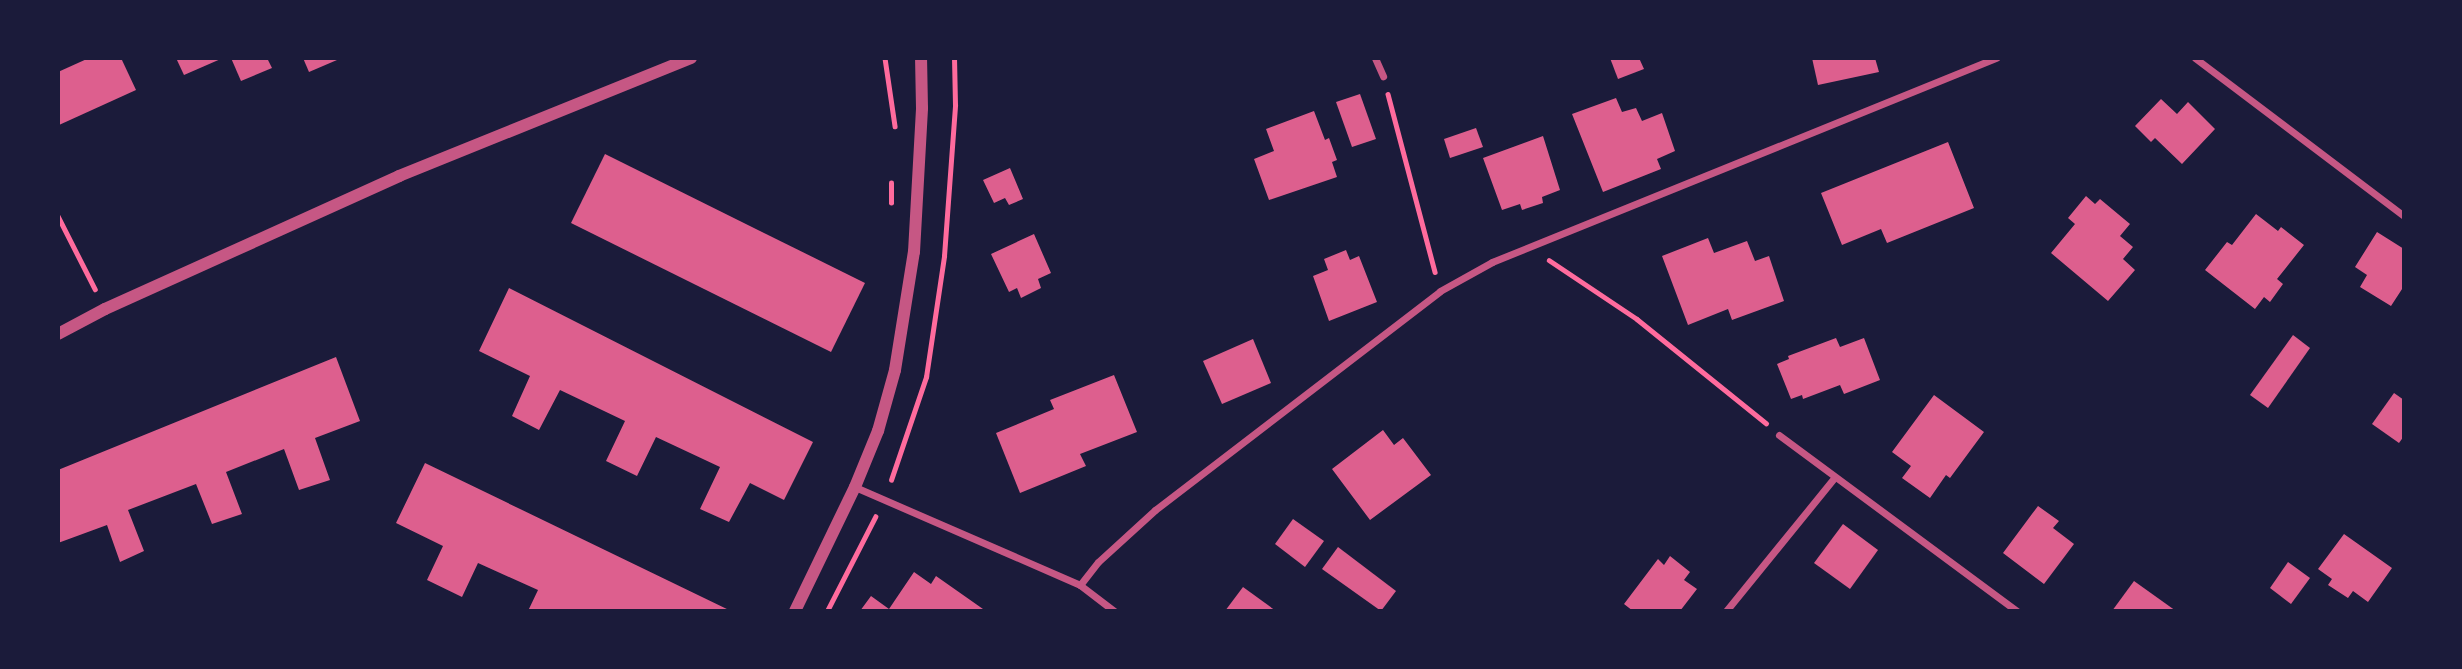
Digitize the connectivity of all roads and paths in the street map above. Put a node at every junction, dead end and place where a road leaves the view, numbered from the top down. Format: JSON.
{"nodes":[{"id":1,"x":691,"y":58,"type":"edge"},
{"id":2,"x":885,"y":58,"type":"edge"},
{"id":3,"x":921,"y":58,"type":"edge"},
{"id":4,"x":1375,"y":58,"type":"edge"},
{"id":5,"x":1996,"y":58,"type":"edge"},
{"id":6,"x":2195,"y":58,"type":"edge"},
{"id":7,"x":1383,"y":76,"type":"joint"},
{"id":8,"x":895,"y":128,"type":"dead end"},
{"id":9,"x":892,"y":180,"type":"dead end"},
{"id":10,"x":891,"y":207,"type":"dead end"},
{"id":11,"x":58,"y":216,"type":"edge"},
{"id":12,"x":2404,"y":216,"type":"edge"},
{"id":13,"x":1546,"y":258,"type":"dead end"},
{"id":14,"x":1440,"y":291,"type":"junction"},
{"id":15,"x":105,"y":309,"type":"junction"},
{"id":16,"x":58,"y":334,"type":"edge"},
{"id":17,"x":1779,"y":435,"type":"joint"},
{"id":18,"x":1834,"y":478,"type":"junction"},
{"id":19,"x":855,"y":487,"type":"junction"},
{"id":20,"x":1080,"y":585,"type":"junction"},
{"id":21,"x":795,"y":611,"type":"edge"},
{"id":22,"x":1114,"y":611,"type":"edge"},
{"id":23,"x":1726,"y":611,"type":"edge"},
{"id":24,"x":2017,"y":611,"type":"edge"}],
"edges":[{"from":1,"to":15,"type":"street"},
{"from":2,"to":8,"type":"path"},
{"from":3,"to":19,"type":"street"},
{"from":4,"to":7,"type":"street"},
{"from":5,"to":14,"type":"street"},
{"from":6,"to":12,"type":"street"},
{"from":7,"to":14,"type":"path"},
{"from":9,"to":10,"type":"path"},
{"from":11,"to":15,"type":"path"},
{"from":13,"to":17,"type":"path"},
{"from":14,"to":20,"type":"street"},
{"from":15,"to":16,"type":"street"},
{"from":17,"to":18,"type":"street"},
{"from":18,"to":23,"type":"street"},
{"from":18,"to":24,"type":"street"},
{"from":19,"to":20,"type":"street"},
{"from":19,"to":21,"type":"street"},
{"from":20,"to":22,"type":"street"}]}
